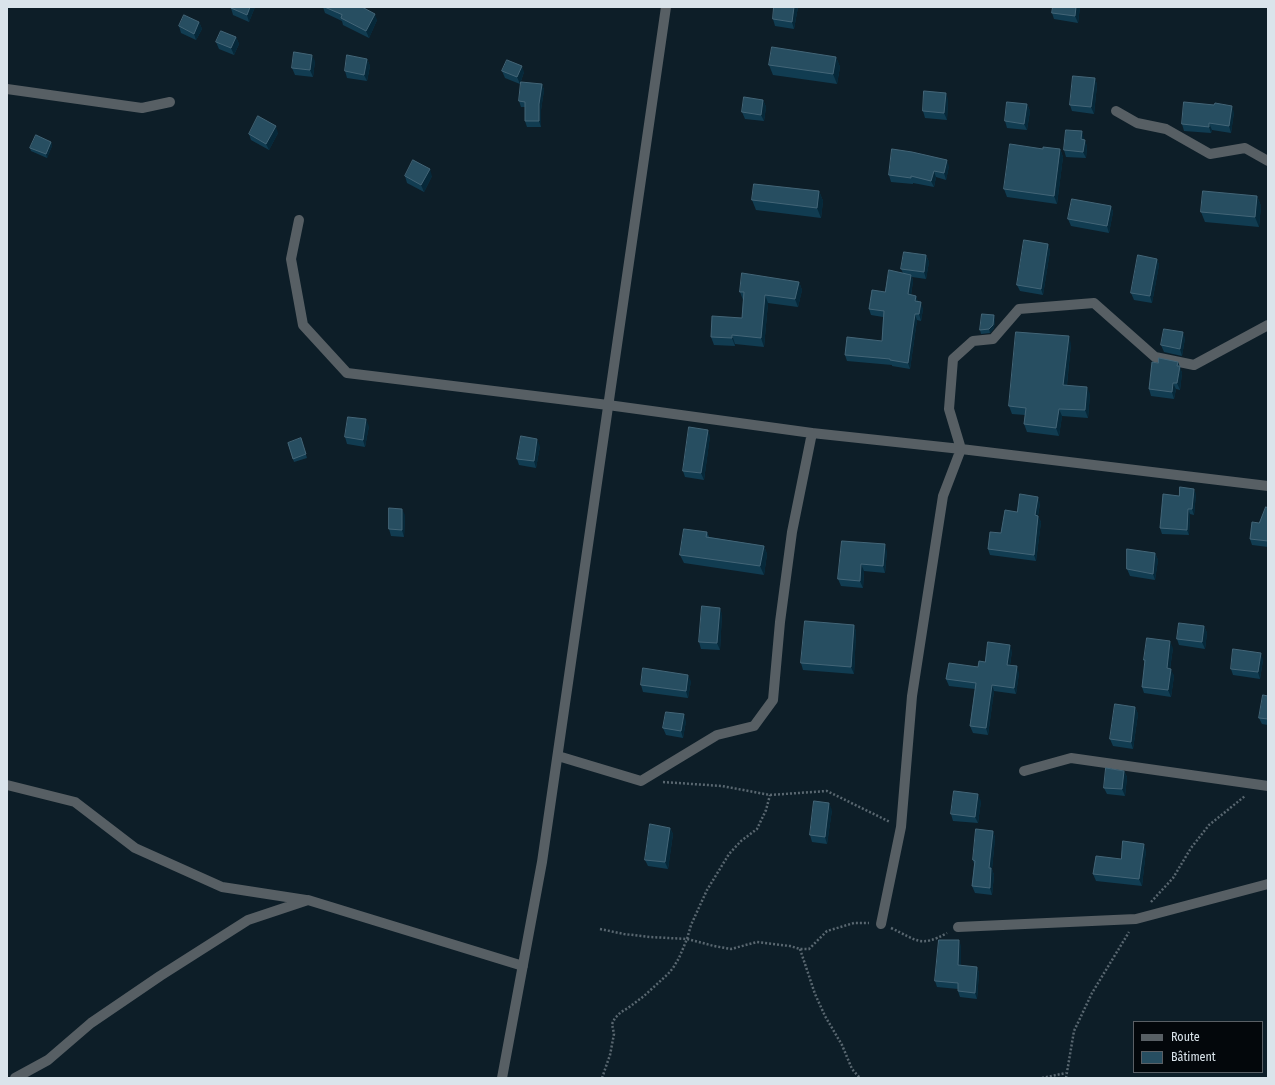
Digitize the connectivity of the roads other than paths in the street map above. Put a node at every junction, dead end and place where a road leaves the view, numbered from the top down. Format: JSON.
{"nodes":[{"id":1,"x":666,"y":7,"type":"edge"},
{"id":2,"x":7,"y":89,"type":"edge"},
{"id":3,"x":170,"y":102,"type":"dead end"},
{"id":4,"x":1116,"y":111,"type":"dead end"},
{"id":5,"x":1268,"y":161,"type":"edge"},
{"id":6,"x":299,"y":220,"type":"dead end"},
{"id":7,"x":1268,"y":325,"type":"edge"},
{"id":8,"x":608,"y":405,"type":"junction"},
{"id":9,"x":812,"y":433,"type":"junction"},
{"id":10,"x":961,"y":449,"type":"junction"},
{"id":11,"x":1268,"y":486,"type":"edge"},
{"id":12,"x":558,"y":756,"type":"junction"},
{"id":13,"x":1024,"y":771,"type":"dead end"},
{"id":14,"x":7,"y":785,"type":"edge"},
{"id":15,"x":1268,"y":786,"type":"edge"},
{"id":16,"x":1268,"y":884,"type":"edge"},
{"id":17,"x":308,"y":900,"type":"junction"},
{"id":18,"x":881,"y":924,"type":"road end"},
{"id":19,"x":958,"y":927,"type":"road end"},
{"id":20,"x":523,"y":966,"type":"junction"},
{"id":21,"x":15,"y":1078,"type":"edge"},
{"id":22,"x":502,"y":1078,"type":"edge"}],
"edges":[{"from":1,"to":8,"type":"street"},
{"from":2,"to":3,"type":"street"},
{"from":4,"to":5,"type":"street"},
{"from":6,"to":8,"type":"street"},
{"from":7,"to":10,"type":"street"},
{"from":8,"to":9,"type":"street"},
{"from":8,"to":12,"type":"street"},
{"from":9,"to":10,"type":"street"},
{"from":9,"to":12,"type":"street"},
{"from":10,"to":11,"type":"street"},
{"from":10,"to":18,"type":"street"},
{"from":12,"to":20,"type":"street"},
{"from":13,"to":15,"type":"street"},
{"from":14,"to":17,"type":"street"},
{"from":16,"to":19,"type":"street"},
{"from":17,"to":20,"type":"street"},
{"from":17,"to":21,"type":"street"},
{"from":20,"to":22,"type":"street"}]}
